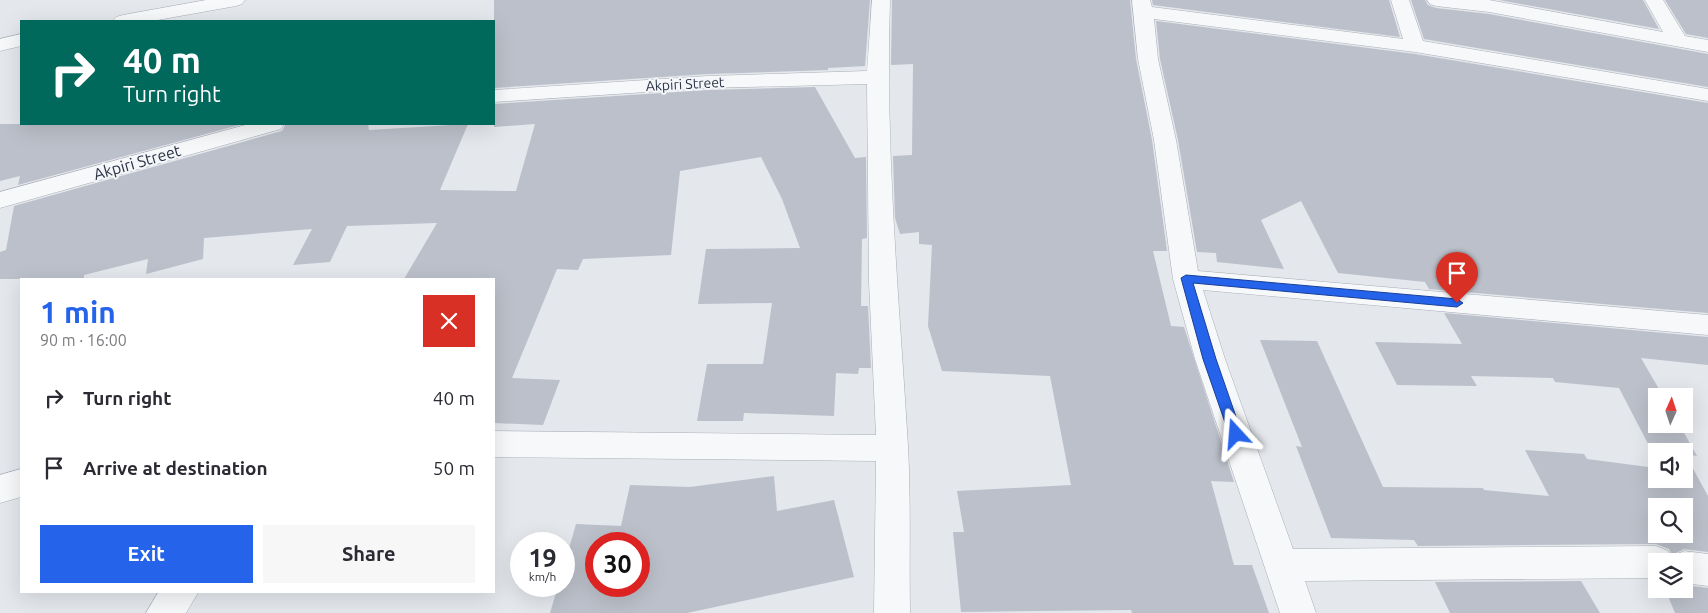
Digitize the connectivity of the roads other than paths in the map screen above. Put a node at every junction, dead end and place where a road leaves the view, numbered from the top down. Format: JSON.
{"nodes":[{"id":1,"x":236,"y":0,"type":"edge"},
{"id":2,"x":881,"y":0,"type":"edge"},
{"id":3,"x":1400,"y":0,"type":"edge"},
{"id":4,"x":1436,"y":0,"type":"edge"},
{"id":5,"x":1654,"y":0,"type":"edge"},
{"id":6,"x":1142,"y":6,"type":"edge"},
{"id":7,"x":128,"y":20,"type":"edge"},
{"id":8,"x":1677,"y":39,"type":"junction"},
{"id":9,"x":20,"y":40,"type":"edge"},
{"id":10,"x":0,"y":45,"type":"edge"},
{"id":11,"x":1416,"y":46,"type":"junction"},
{"id":12,"x":1708,"y":46,"type":"edge"},
{"id":13,"x":878,"y":78,"type":"junction"},
{"id":14,"x":1708,"y":95,"type":"edge"},
{"id":15,"x":495,"y":96,"type":"edge"},
{"id":16,"x":269,"y":125,"type":"edge"},
{"id":17,"x":0,"y":200,"type":"edge"},
{"id":18,"x":1186,"y":278,"type":"junction"},
{"id":19,"x":1708,"y":325,"type":"edge"},
{"id":20,"x":495,"y":444,"type":"edge"},
{"id":21,"x":892,"y":448,"type":"junction"},
{"id":22,"x":20,"y":483,"type":"edge"},
{"id":23,"x":0,"y":490,"type":"edge"},
{"id":24,"x":1648,"y":562,"type":"edge"},
{"id":25,"x":1282,"y":565,"type":"junction"},
{"id":26,"x":1693,"y":568,"type":"edge"},
{"id":27,"x":1708,"y":570,"type":"edge"},
{"id":28,"x":179,"y":593,"type":"edge"},
{"id":29,"x":164,"y":613,"type":"edge"},
{"id":30,"x":892,"y":613,"type":"edge"},
{"id":31,"x":1298,"y":613,"type":"edge"}],
"edges":[{"from":1,"to":7,"type":"street"},
{"from":2,"to":13,"type":"street"},
{"from":3,"to":11,"type":"street"},
{"from":4,"to":8,"type":"street"},
{"from":5,"to":8,"type":"street"},
{"from":6,"to":11,"type":"street"},
{"from":6,"to":18,"type":"street"},
{"from":8,"to":12,"type":"street"},
{"from":9,"to":10,"type":"street"},
{"from":11,"to":14,"type":"street"},
{"from":13,"to":15,"type":"street","name":"Akpiri Street"},
{"from":13,"to":21,"type":"street"},
{"from":16,"to":17,"type":"street","name":"Akpiri Street"},
{"from":18,"to":19,"type":"street"},
{"from":18,"to":25,"type":"street"},
{"from":20,"to":21,"type":"street"},
{"from":21,"to":30,"type":"street"},
{"from":22,"to":23,"type":"street"},
{"from":24,"to":25,"type":"street"},
{"from":25,"to":31,"type":"street"},
{"from":26,"to":27,"type":"street"},
{"from":28,"to":29,"type":"street"}]}
